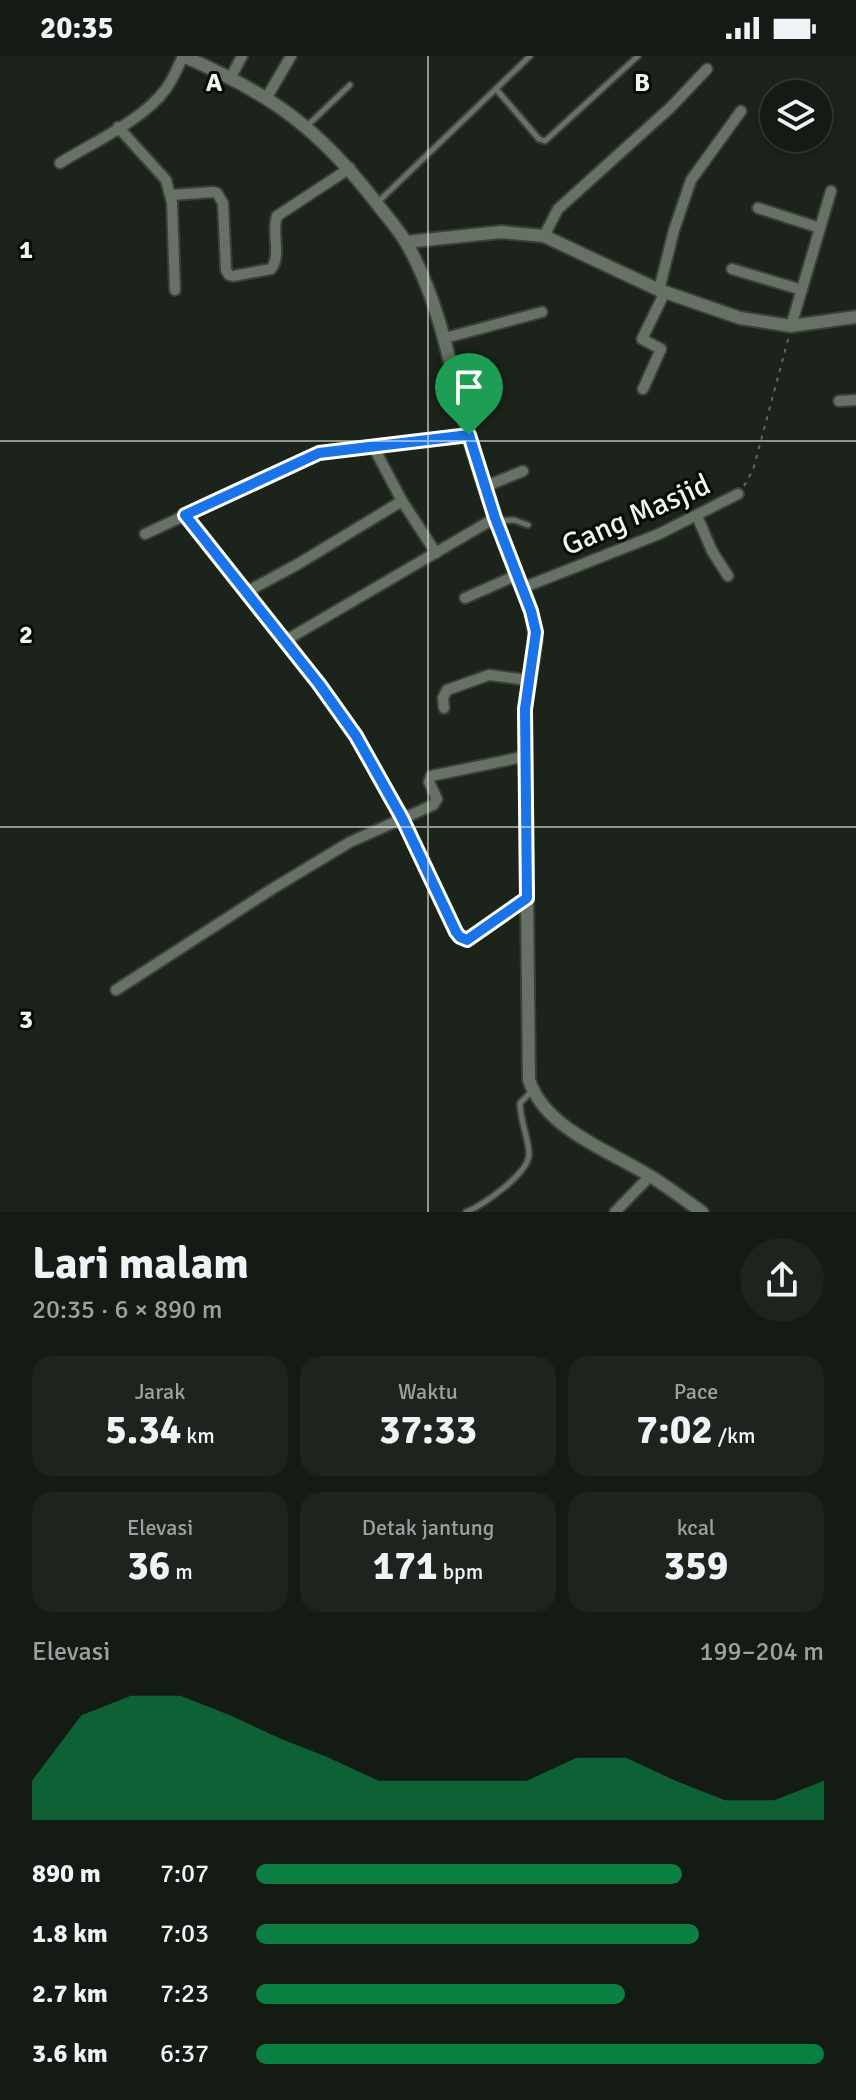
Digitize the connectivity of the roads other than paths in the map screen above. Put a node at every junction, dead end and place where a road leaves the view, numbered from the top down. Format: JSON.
{"nodes":[{"id":1,"x":183,"y":56,"type":"edge"},
{"id":2,"x":242,"y":56,"type":"edge"},
{"id":3,"x":291,"y":56,"type":"edge"},
{"id":4,"x":530,"y":56,"type":"edge"},
{"id":5,"x":638,"y":56,"type":"edge"},
{"id":6,"x":707,"y":69,"type":"dead end"},
{"id":7,"x":231,"y":77,"type":"junction"},
{"id":8,"x":350,"y":85,"type":"dead end"},
{"id":9,"x":496,"y":89,"type":"junction"},
{"id":10,"x":267,"y":97,"type":"junction"},
{"id":11,"x":741,"y":111,"type":"dead end"},
{"id":12,"x":306,"y":126,"type":"junction"},
{"id":13,"x":118,"y":127,"type":"junction"},
{"id":14,"x":60,"y":163,"type":"dead end"},
{"id":15,"x":350,"y":168,"type":"junction"},
{"id":16,"x":831,"y":191,"type":"dead end"},
{"id":17,"x":171,"y":195,"type":"junction"},
{"id":18,"x":376,"y":203,"type":"junction"},
{"id":19,"x":758,"y":208,"type":"dead end"},
{"id":20,"x":820,"y":228,"type":"junction"},
{"id":21,"x":544,"y":236,"type":"junction"},
{"id":22,"x":406,"y":242,"type":"junction"},
{"id":23,"x":732,"y":269,"type":"dead end"},
{"id":24,"x":175,"y":290,"type":"dead end"},
{"id":25,"x":802,"y":290,"type":"junction"},
{"id":26,"x":662,"y":291,"type":"junction"},
{"id":27,"x":542,"y":312,"type":"dead end"},
{"id":28,"x":856,"y":317,"type":"edge"},
{"id":29,"x":791,"y":326,"type":"junction"},
{"id":30,"x":445,"y":338,"type":"junction"},
{"id":31,"x":643,"y":389,"type":"dead end"},
{"id":32,"x":856,"y":400,"type":"edge"},
{"id":33,"x":839,"y":401,"type":"dead end"},
{"id":34,"x":469,"y":435,"type":"junction"},
{"id":35,"x":373,"y":446,"type":"junction"},
{"id":36,"x":523,"y":471,"type":"dead end"},
{"id":37,"x":484,"y":487,"type":"junction"},
{"id":38,"x":738,"y":494,"type":"road end"},
{"id":39,"x":402,"y":501,"type":"junction"},
{"id":40,"x":697,"y":516,"type":"junction"},
{"id":41,"x":495,"y":519,"type":"junction"},
{"id":42,"x":528,"y":525,"type":"dead end"},
{"id":43,"x":145,"y":534,"type":"dead end"},
{"id":44,"x":436,"y":553,"type":"junction"},
{"id":45,"x":517,"y":575,"type":"junction"},
{"id":46,"x":728,"y":576,"type":"dead end"},
{"id":47,"x":522,"y":588,"type":"junction"},
{"id":48,"x":250,"y":590,"type":"dead end"},
{"id":49,"x":465,"y":598,"type":"dead end"},
{"id":50,"x":288,"y":639,"type":"dead end"},
{"id":51,"x":528,"y":680,"type":"junction"},
{"id":52,"x":444,"y":708,"type":"dead end"},
{"id":53,"x":527,"y":756,"type":"junction"},
{"id":54,"x":116,"y":990,"type":"dead end"},
{"id":55,"x":533,"y":1090,"type":"junction"},
{"id":56,"x":650,"y":1176,"type":"junction"},
{"id":57,"x":466,"y":1212,"type":"edge"},
{"id":58,"x":615,"y":1212,"type":"edge"},
{"id":59,"x":702,"y":1212,"type":"edge"}],
"edges":[{"from":1,"to":7,"type":"street"},
{"from":1,"to":13,"type":"street"},
{"from":2,"to":7,"type":"street"},
{"from":3,"to":10,"type":"street"},
{"from":4,"to":9,"type":"lane"},
{"from":5,"to":9,"type":"lane"},
{"from":6,"to":21,"type":"street"},
{"from":7,"to":10,"type":"street"},
{"from":8,"to":12,"type":"lane"},
{"from":9,"to":18,"type":"lane"},
{"from":10,"to":12,"type":"street"},
{"from":11,"to":26,"type":"street"},
{"from":12,"to":15,"type":"street"},
{"from":13,"to":14,"type":"street"},
{"from":13,"to":17,"type":"street"},
{"from":15,"to":17,"type":"street"},
{"from":15,"to":18,"type":"street"},
{"from":16,"to":20,"type":"street"},
{"from":17,"to":24,"type":"street"},
{"from":18,"to":22,"type":"street"},
{"from":19,"to":20,"type":"street"},
{"from":20,"to":25,"type":"street"},
{"from":21,"to":22,"type":"street"},
{"from":21,"to":26,"type":"street"},
{"from":22,"to":30,"type":"street"},
{"from":23,"to":25,"type":"street"},
{"from":25,"to":29,"type":"street"},
{"from":26,"to":29,"type":"street"},
{"from":26,"to":31,"type":"street"},
{"from":27,"to":30,"type":"street"},
{"from":28,"to":29,"type":"street"},
{"from":30,"to":34,"type":"street"},
{"from":32,"to":33,"type":"street"},
{"from":34,"to":35,"type":"street"},
{"from":34,"to":37,"type":"street"},
{"from":35,"to":39,"type":"street"},
{"from":35,"to":43,"type":"street"},
{"from":36,"to":37,"type":"street"},
{"from":37,"to":41,"type":"street"},
{"from":38,"to":40,"type":"street","name":"Gang Masjid"},
{"from":39,"to":44,"type":"street"},
{"from":39,"to":48,"type":"street"},
{"from":40,"to":46,"type":"street"},
{"from":40,"to":47,"type":"street","name":"Gang Masjid"},
{"from":41,"to":42,"type":"lane"},
{"from":41,"to":44,"type":"street"},
{"from":41,"to":45,"type":"street"},
{"from":44,"to":50,"type":"street"},
{"from":45,"to":47,"type":"street"},
{"from":45,"to":49,"type":"street"},
{"from":47,"to":51,"type":"street"},
{"from":51,"to":52,"type":"street"},
{"from":51,"to":53,"type":"street"},
{"from":53,"to":54,"type":"street"},
{"from":53,"to":55,"type":"street"},
{"from":55,"to":56,"type":"street"},
{"from":55,"to":57,"type":"lane"},
{"from":56,"to":58,"type":"street"},
{"from":56,"to":59,"type":"street"}]}
